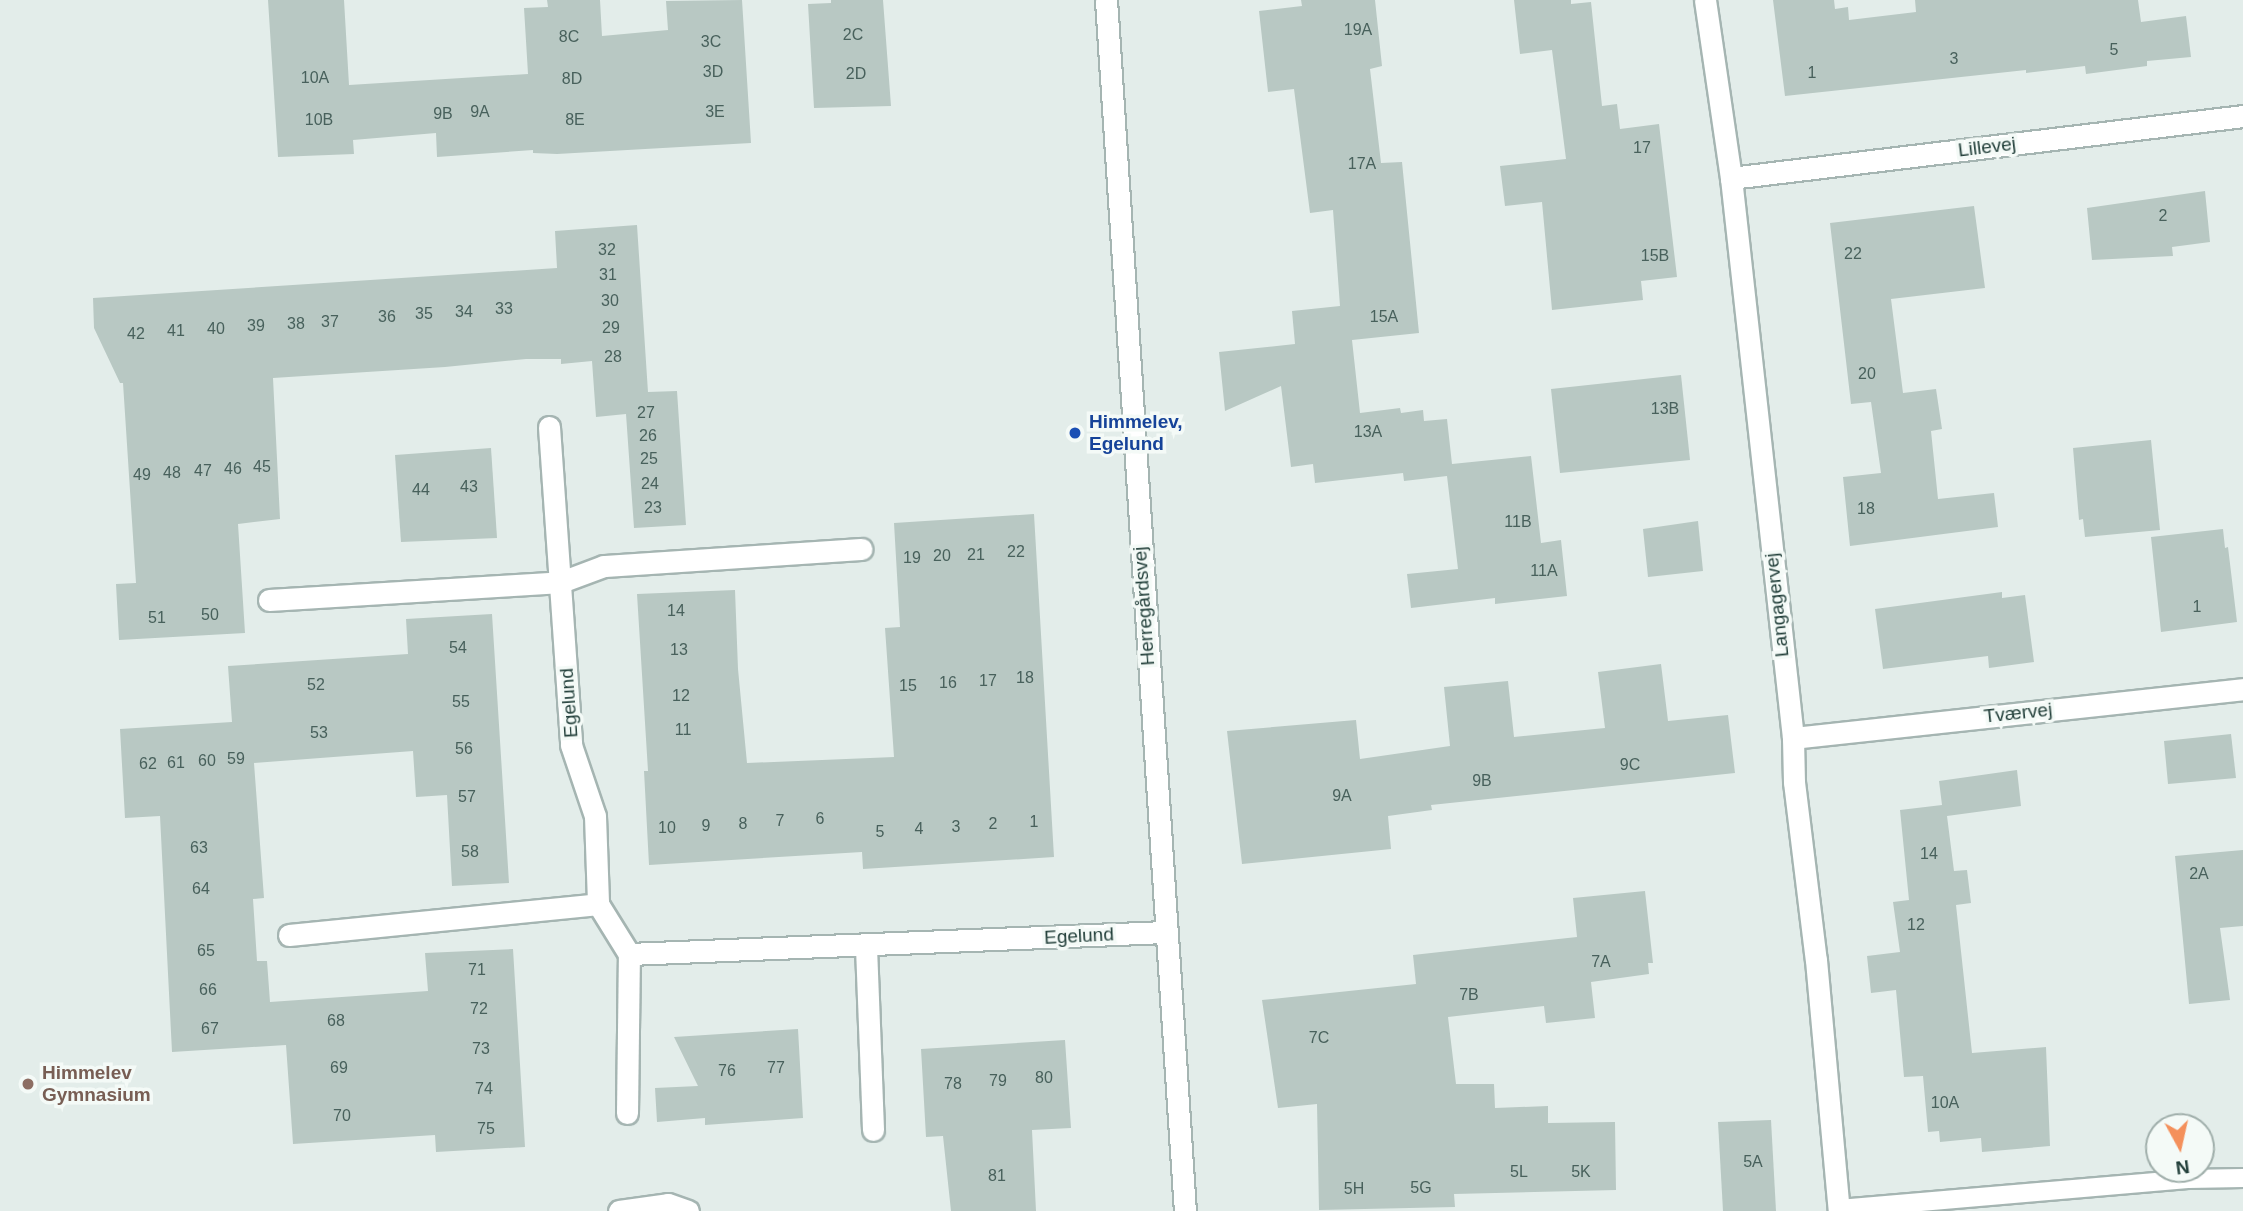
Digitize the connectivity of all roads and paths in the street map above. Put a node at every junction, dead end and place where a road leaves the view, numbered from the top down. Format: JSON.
{"nodes":[{"id":1,"x":1106,"y":0,"type":"edge"},
{"id":2,"x":1705,"y":0,"type":"edge"},
{"id":3,"x":2243,"y":116,"type":"edge"},
{"id":4,"x":1731,"y":178,"type":"junction"},
{"id":5,"x":549,"y":427,"type":"dead end"},
{"id":6,"x":861,"y":550,"type":"dead end"},
{"id":7,"x":561,"y":582,"type":"junction"},
{"id":8,"x":269,"y":600,"type":"dead end"},
{"id":9,"x":2243,"y":689,"type":"edge"},
{"id":10,"x":1793,"y":738,"type":"junction"},
{"id":11,"x":598,"y":904,"type":"junction"},
{"id":12,"x":1166,"y":932,"type":"junction"},
{"id":13,"x":289,"y":935,"type":"dead end"},
{"id":14,"x":866,"y":947,"type":"junction"},
{"id":15,"x":629,"y":954,"type":"junction"},
{"id":16,"x":627,"y":1114,"type":"dead end"},
{"id":17,"x":873,"y":1130,"type":"dead end"},
{"id":18,"x":2243,"y":1178,"type":"edge"},
{"id":19,"x":1839,"y":1210,"type":"edge"},
{"id":20,"x":623,"y":1211,"type":"edge"},
{"id":21,"x":688,"y":1211,"type":"edge"},
{"id":22,"x":1185,"y":1211,"type":"edge"}],
"edges":[{"from":1,"to":12,"type":"street","name":"Herregårdsvej"},
{"from":2,"to":4,"type":"street","name":"Langagervej"},
{"from":3,"to":4,"type":"street","name":"Lillevej"},
{"from":4,"to":10,"type":"street","name":"Langagervej"},
{"from":5,"to":7,"type":"street","name":"Egelund"},
{"from":6,"to":7,"type":"street"},
{"from":7,"to":8,"type":"street"},
{"from":7,"to":11,"type":"street","name":"Egelund"},
{"from":9,"to":10,"type":"street","name":"Tværvej"},
{"from":10,"to":19,"type":"street","name":"Langagervej"},
{"from":11,"to":13,"type":"street"},
{"from":11,"to":15,"type":"street","name":"Egelund"},
{"from":12,"to":14,"type":"street","name":"Egelund"},
{"from":12,"to":22,"type":"street","name":"Herregårdsvej"},
{"from":14,"to":15,"type":"street","name":"Egelund"},
{"from":14,"to":17,"type":"street"},
{"from":15,"to":16,"type":"street"},
{"from":18,"to":19,"type":"lane"},
{"from":20,"to":21,"type":"street"}]}
